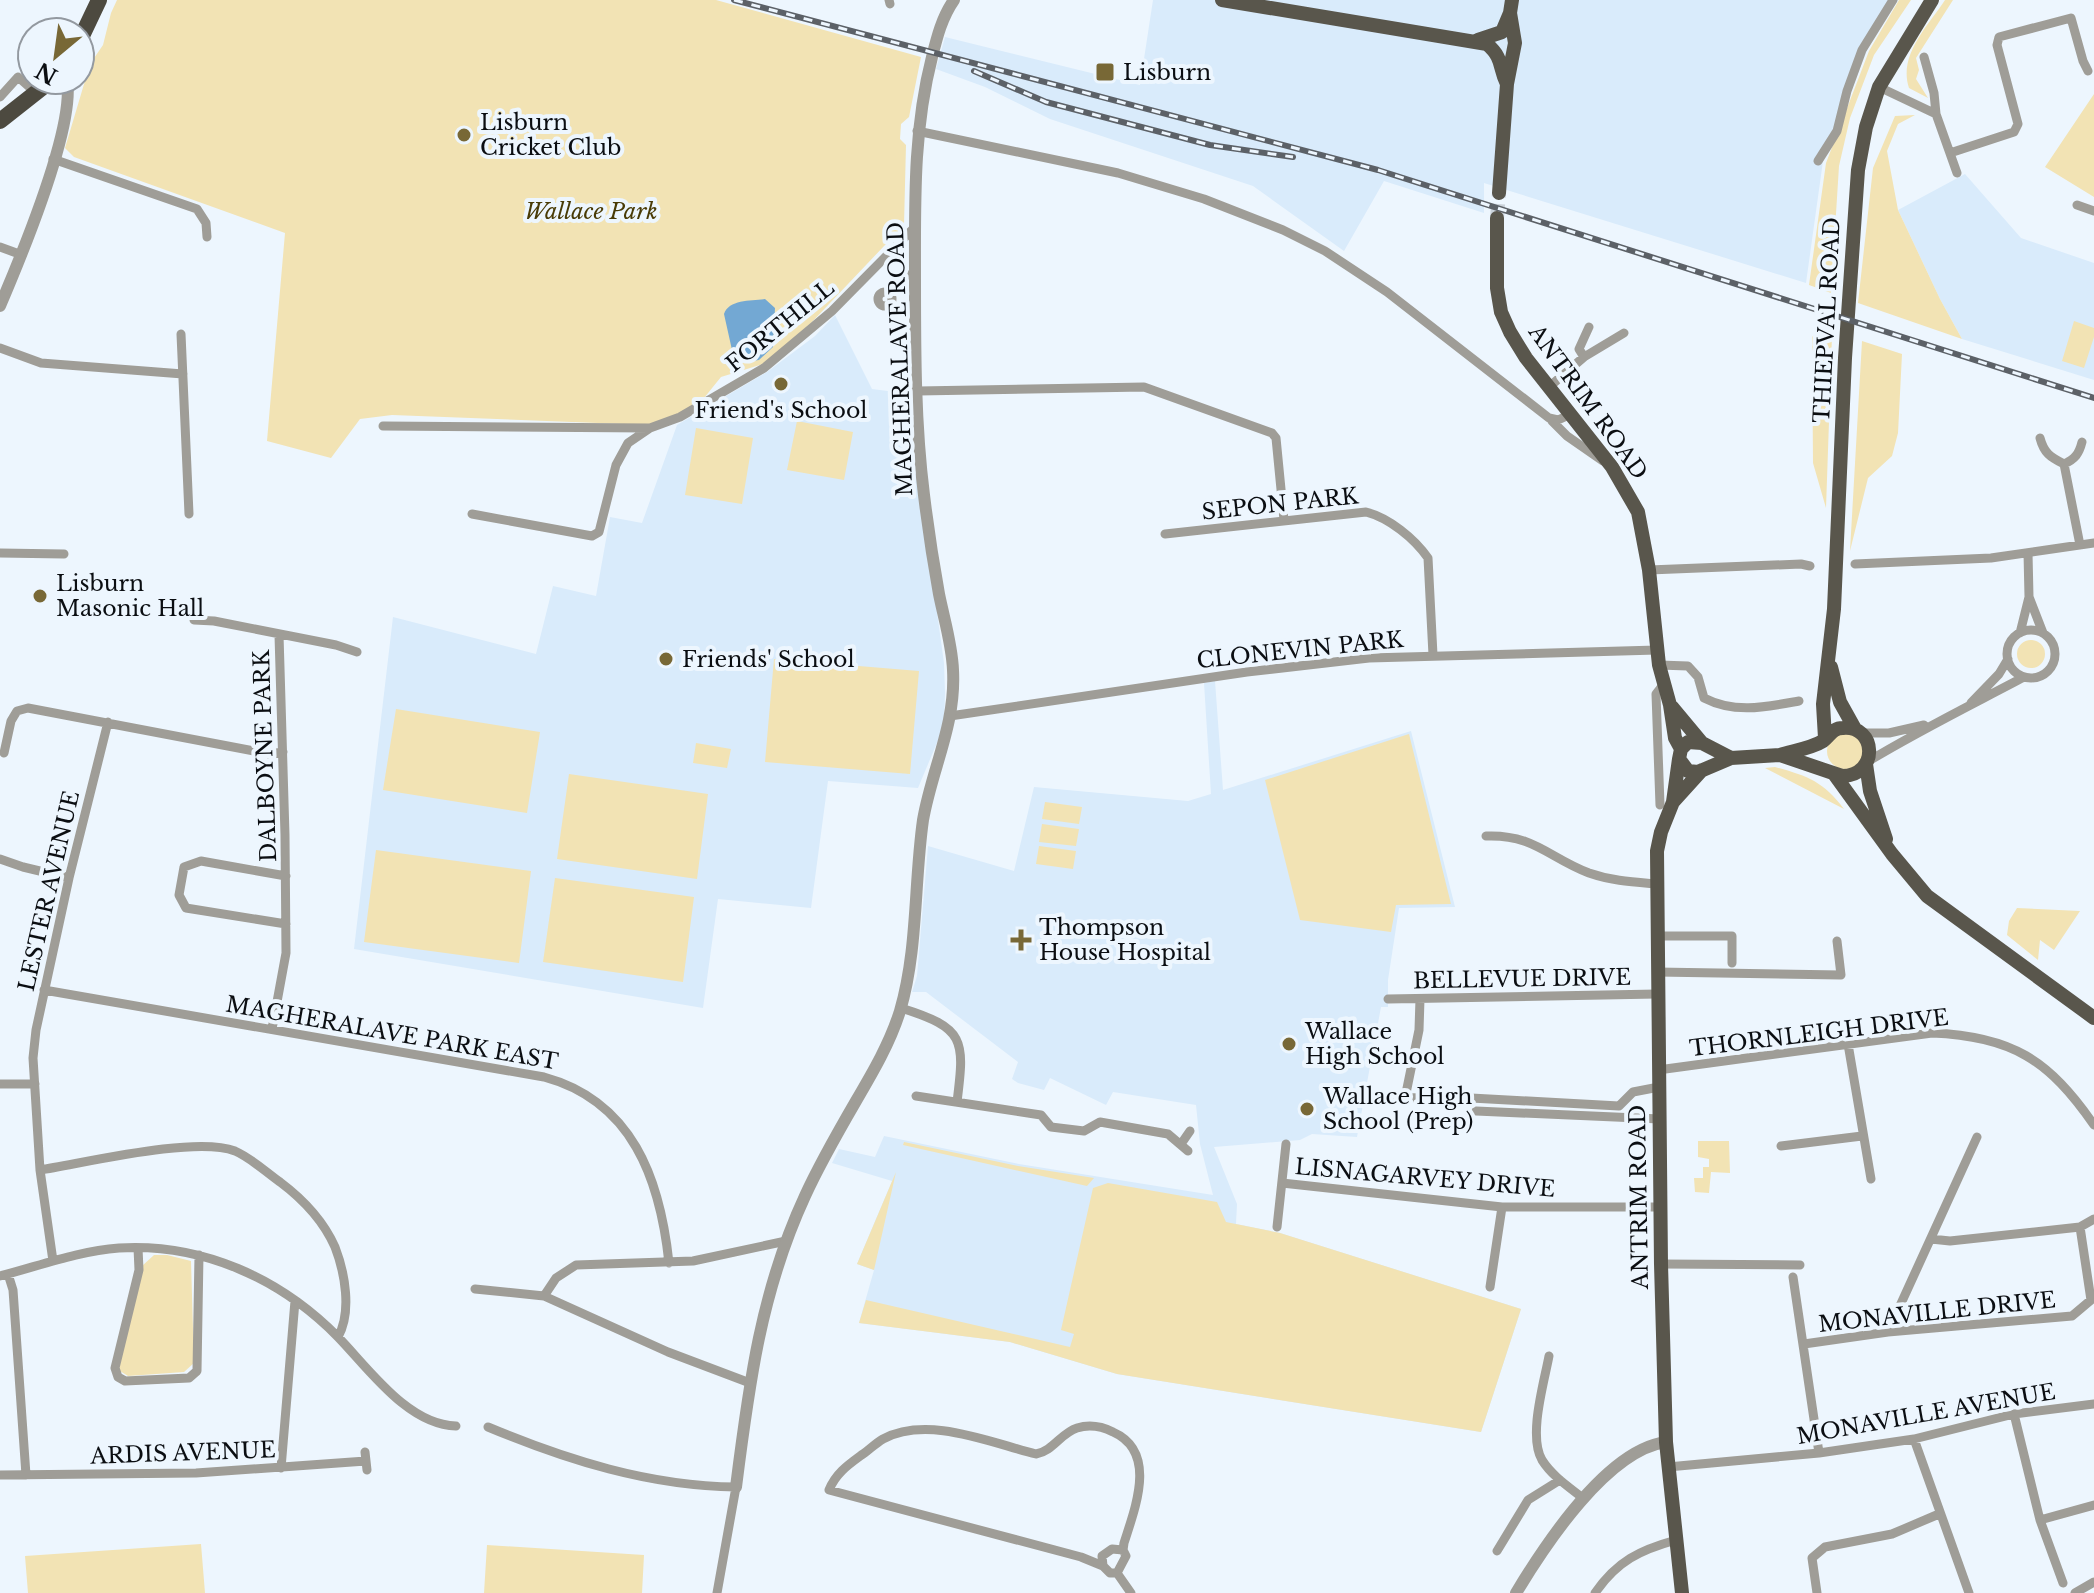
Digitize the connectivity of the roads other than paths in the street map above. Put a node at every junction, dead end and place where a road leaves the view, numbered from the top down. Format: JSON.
{"nodes":[{"id":1,"x":954,"y":0,"type":"edge"},
{"id":2,"x":1222,"y":0,"type":"edge"},
{"id":3,"x":1893,"y":0,"type":"edge"},
{"id":4,"x":1932,"y":0,"type":"edge"},
{"id":5,"x":1511,"y":6,"type":"edge"},
{"id":6,"x":1473,"y":41,"type":"junction"},
{"id":7,"x":1924,"y":57,"type":"dead end"},
{"id":8,"x":2088,"y":71,"type":"dead end"},
{"id":9,"x":16,"y":79,"type":"edge"},
{"id":10,"x":1507,"y":84,"type":"junction"},
{"id":11,"x":1879,"y":87,"type":"junction"},
{"id":12,"x":32,"y":96,"type":"edge"},
{"id":13,"x":69,"y":96,"type":"edge"},
{"id":14,"x":0,"y":97,"type":"edge"},
{"id":15,"x":1936,"y":114,"type":"junction"},
{"id":16,"x":0,"y":121,"type":"edge"},
{"id":17,"x":917,"y":131,"type":"junction"},
{"id":18,"x":1950,"y":153,"type":"junction"},
{"id":19,"x":53,"y":159,"type":"junction"},
{"id":20,"x":1818,"y":161,"type":"dead end"},
{"id":21,"x":1957,"y":173,"type":"dead end"},
{"id":22,"x":1499,"y":193,"type":"tunnel mouth"},
{"id":23,"x":2077,"y":205,"type":"dead end"},
{"id":24,"x":2094,"y":211,"type":"edge"},
{"id":25,"x":1497,"y":218,"type":"tunnel mouth"},
{"id":26,"x":915,"y":227,"type":"junction"},
{"id":27,"x":207,"y":237,"type":"dead end"},
{"id":28,"x":0,"y":247,"type":"edge"},
{"id":29,"x":22,"y":255,"type":"junction"},
{"id":30,"x":915,"y":274,"type":"junction"},
{"id":31,"x":888,"y":292,"type":"dead end"},
{"id":32,"x":0,"y":306,"type":"edge"},
{"id":33,"x":1589,"y":327,"type":"dead end"},
{"id":34,"x":1624,"y":333,"type":"dead end"},
{"id":35,"x":181,"y":334,"type":"dead end"},
{"id":36,"x":0,"y":348,"type":"edge"},
{"id":37,"x":1584,"y":357,"type":"junction"},
{"id":38,"x":183,"y":374,"type":"junction"},
{"id":39,"x":1549,"y":387,"type":"junction"},
{"id":40,"x":918,"y":391,"type":"junction"},
{"id":41,"x":1569,"y":415,"type":"junction"},
{"id":42,"x":1549,"y":418,"type":"junction"},
{"id":43,"x":383,"y":426,"type":"dead end"},
{"id":44,"x":650,"y":428,"type":"junction"},
{"id":45,"x":2040,"y":438,"type":"dead end"},
{"id":46,"x":2082,"y":442,"type":"dead end"},
{"id":47,"x":2064,"y":464,"type":"junction"},
{"id":48,"x":1612,"y":467,"type":"junction"},
{"id":49,"x":189,"y":514,"type":"dead end"},
{"id":50,"x":472,"y":514,"type":"dead end"},
{"id":51,"x":1284,"y":520,"type":"junction"},
{"id":52,"x":1165,"y":534,"type":"dead end"},
{"id":53,"x":2094,"y":543,"type":"edge"},
{"id":54,"x":2080,"y":545,"type":"junction"},
{"id":55,"x":0,"y":553,"type":"edge"},
{"id":56,"x":2028,"y":553,"type":"junction"},
{"id":57,"x":64,"y":554,"type":"dead end"},
{"id":58,"x":1855,"y":564,"type":"dead end"},
{"id":59,"x":1810,"y":566,"type":"dead end"},
{"id":60,"x":1649,"y":570,"type":"junction"},
{"id":61,"x":2029,"y":597,"type":"junction"},
{"id":62,"x":194,"y":620,"type":"dead end"},
{"id":63,"x":2020,"y":633,"type":"junction"},
{"id":64,"x":2043,"y":633,"type":"junction"},
{"id":65,"x":279,"y":635,"type":"junction"},
{"id":66,"x":357,"y":652,"type":"dead end"},
{"id":67,"x":1433,"y":655,"type":"junction"},
{"id":68,"x":1658,"y":658,"type":"junction"},
{"id":69,"x":1829,"y":659,"type":"junction"},
{"id":70,"x":2008,"y":659,"type":"junction"},
{"id":71,"x":2024,"y":677,"type":"junction"},
{"id":72,"x":1663,"y":685,"type":"junction"},
{"id":73,"x":1799,"y":701,"type":"dead end"},
{"id":74,"x":1670,"y":705,"type":"junction"},
{"id":75,"x":1966,"y":708,"type":"junction"},
{"id":76,"x":950,"y":716,"type":"junction"},
{"id":77,"x":108,"y":722,"type":"junction"},
{"id":78,"x":1931,"y":724,"type":"junction"},
{"id":79,"x":1858,"y":731,"type":"junction"},
{"id":80,"x":1824,"y":739,"type":"junction"},
{"id":81,"x":1704,"y":744,"type":"junction"},
{"id":82,"x":283,"y":752,"type":"junction"},
{"id":83,"x":4,"y":753,"type":"dead end"},
{"id":84,"x":1680,"y":754,"type":"junction"},
{"id":85,"x":1658,"y":755,"type":"junction"},
{"id":86,"x":1780,"y":755,"type":"junction"},
{"id":87,"x":1731,"y":758,"type":"junction"},
{"id":88,"x":1867,"y":763,"type":"junction"},
{"id":89,"x":1704,"y":769,"type":"junction"},
{"id":90,"x":1831,"y":771,"type":"junction"},
{"id":91,"x":1667,"y":804,"type":"junction"},
{"id":92,"x":1486,"y":836,"type":"dead end"},
{"id":93,"x":1892,"y":854,"type":"junction"},
{"id":94,"x":0,"y":859,"type":"edge"},
{"id":95,"x":286,"y":876,"type":"junction"},
{"id":96,"x":69,"y":878,"type":"junction"},
{"id":97,"x":1657,"y":884,"type":"junction"},
{"id":98,"x":286,"y":924,"type":"junction"},
{"id":99,"x":1657,"y":936,"type":"junction"},
{"id":100,"x":1837,"y":941,"type":"dead end"},
{"id":101,"x":1732,"y":963,"type":"dead end"},
{"id":102,"x":1657,"y":972,"type":"junction"},
{"id":103,"x":44,"y":990,"type":"junction"},
{"id":104,"x":1657,"y":994,"type":"junction"},
{"id":105,"x":1388,"y":999,"type":"dead end"},
{"id":106,"x":1420,"y":999,"type":"junction"},
{"id":107,"x":901,"y":1008,"type":"junction"},
{"id":108,"x":2094,"y":1018,"type":"edge"},
{"id":109,"x":272,"y":1029,"type":"junction"},
{"id":110,"x":1848,"y":1044,"type":"junction"},
{"id":111,"x":1658,"y":1070,"type":"junction"},
{"id":112,"x":0,"y":1084,"type":"edge"},
{"id":113,"x":35,"y":1084,"type":"junction"},
{"id":114,"x":1659,"y":1087,"type":"junction"},
{"id":115,"x":916,"y":1096,"type":"dead end"},
{"id":116,"x":1377,"y":1097,"type":"dead end"},
{"id":117,"x":1405,"y":1098,"type":"junction"},
{"id":118,"x":1425,"y":1098,"type":"dead end"},
{"id":119,"x":1471,"y":1098,"type":"dead end"},
{"id":120,"x":957,"y":1102,"type":"junction"},
{"id":121,"x":1476,"y":1111,"type":"dead end"},
{"id":122,"x":1660,"y":1119,"type":"junction"},
{"id":123,"x":2094,"y":1125,"type":"edge"},
{"id":124,"x":1190,"y":1131,"type":"dead end"},
{"id":125,"x":1862,"y":1136,"type":"junction"},
{"id":126,"x":1977,"y":1137,"type":"dead end"},
{"id":127,"x":1286,"y":1144,"type":"dead end"},
{"id":128,"x":1781,"y":1146,"type":"dead end"},
{"id":129,"x":40,"y":1170,"type":"junction"},
{"id":130,"x":1871,"y":1179,"type":"dead end"},
{"id":131,"x":1282,"y":1183,"type":"junction"},
{"id":132,"x":1502,"y":1207,"type":"junction"},
{"id":133,"x":1661,"y":1207,"type":"junction"},
{"id":134,"x":2094,"y":1219,"type":"edge"},
{"id":135,"x":1277,"y":1227,"type":"dead end"},
{"id":136,"x":2080,"y":1227,"type":"junction"},
{"id":137,"x":1931,"y":1239,"type":"junction"},
{"id":138,"x":786,"y":1241,"type":"junction"},
{"id":139,"x":138,"y":1248,"type":"junction"},
{"id":140,"x":199,"y":1255,"type":"junction"},
{"id":141,"x":53,"y":1261,"type":"junction"},
{"id":142,"x":669,"y":1263,"type":"junction"},
{"id":143,"x":1661,"y":1264,"type":"junction"},
{"id":144,"x":1800,"y":1265,"type":"dead end"},
{"id":145,"x":4,"y":1275,"type":"edge"},
{"id":146,"x":1793,"y":1277,"type":"dead end"},
{"id":147,"x":1490,"y":1287,"type":"dead end"},
{"id":148,"x":475,"y":1289,"type":"dead end"},
{"id":149,"x":544,"y":1296,"type":"junction"},
{"id":150,"x":295,"y":1301,"type":"junction"},
{"id":151,"x":1888,"y":1332,"type":"junction"},
{"id":152,"x":338,"y":1337,"type":"junction"},
{"id":153,"x":1804,"y":1344,"type":"junction"},
{"id":154,"x":1549,"y":1356,"type":"dead end"},
{"id":155,"x":750,"y":1383,"type":"junction"},
{"id":156,"x":2094,"y":1404,"type":"edge"},
{"id":157,"x":2014,"y":1414,"type":"junction"},
{"id":158,"x":456,"y":1426,"type":"dead end"},
{"id":159,"x":488,"y":1427,"type":"dead end"},
{"id":160,"x":1914,"y":1439,"type":"junction"},
{"id":161,"x":1666,"y":1442,"type":"junction"},
{"id":162,"x":1819,"y":1453,"type":"junction"},
{"id":163,"x":366,"y":1461,"type":"dead end"},
{"id":164,"x":1668,"y":1467,"type":"junction"},
{"id":165,"x":281,"y":1468,"type":"junction"},
{"id":166,"x":0,"y":1475,"type":"edge"},
{"id":167,"x":26,"y":1475,"type":"junction"},
{"id":168,"x":1560,"y":1480,"type":"junction"},
{"id":169,"x":736,"y":1487,"type":"junction"},
{"id":170,"x":1584,"y":1499,"type":"junction"},
{"id":171,"x":2094,"y":1505,"type":"edge"},
{"id":172,"x":1939,"y":1514,"type":"junction"},
{"id":173,"x":2040,"y":1520,"type":"junction"},
{"id":174,"x":1676,"y":1540,"type":"junction"},
{"id":175,"x":1123,"y":1550,"type":"junction"},
{"id":176,"x":1497,"y":1551,"type":"dead end"},
{"id":177,"x":1103,"y":1566,"type":"junction"},
{"id":178,"x":1117,"y":1573,"type":"junction"},
{"id":179,"x":2094,"y":1582,"type":"edge"},
{"id":180,"x":2063,"y":1583,"type":"dead end"},
{"id":181,"x":717,"y":1593,"type":"edge"},
{"id":182,"x":1131,"y":1593,"type":"edge"},
{"id":183,"x":1516,"y":1593,"type":"edge"},
{"id":184,"x":1595,"y":1593,"type":"edge"},
{"id":185,"x":1682,"y":1593,"type":"edge"},
{"id":186,"x":1817,"y":1593,"type":"edge"},
{"id":187,"x":1969,"y":1593,"type":"edge"},
{"id":188,"x":2075,"y":1593,"type":"edge"}],
"edges":[{"from":1,"to":17,"type":"street","name":"MAGHERALAVE ROAD"},
{"from":2,"to":6,"type":"main road"},
{"from":3,"to":20,"type":"street"},
{"from":4,"to":11,"type":"main road","name":"THIEPVAL ROAD"},
{"from":5,"to":6,"type":"main road"},
{"from":5,"to":10,"type":"main road"},
{"from":6,"to":10,"type":"main road"},
{"from":7,"to":15,"type":"street"},
{"from":8,"to":18,"type":"street"},
{"from":9,"to":14,"type":"street"},
{"from":10,"to":22,"type":"main road"},
{"from":11,"to":15,"type":"street"},
{"from":11,"to":69,"type":"main road","name":"THIEPVAL ROAD"},
{"from":12,"to":16,"type":"highway"},
{"from":13,"to":19,"type":"street"},
{"from":15,"to":18,"type":"street"},
{"from":17,"to":26,"type":"street","name":"MAGHERALAVE ROAD"},
{"from":17,"to":42,"type":"street"},
{"from":18,"to":21,"type":"street"},
{"from":19,"to":27,"type":"street"},
{"from":19,"to":29,"type":"street"},
{"from":23,"to":24,"type":"street"},
{"from":25,"to":39,"type":"main road","name":"ANTRIM ROAD"},
{"from":26,"to":30,"type":"street","name":"MAGHERALAVE ROAD"},
{"from":26,"to":44,"type":"street","name":"FORTHILL"},
{"from":28,"to":29,"type":"street"},
{"from":29,"to":32,"type":"street"},
{"from":30,"to":31,"type":"street"},
{"from":30,"to":40,"type":"street","name":"MAGHERALAVE ROAD"},
{"from":33,"to":37,"type":"street"},
{"from":34,"to":37,"type":"street"},
{"from":35,"to":38,"type":"street"},
{"from":36,"to":38,"type":"street"},
{"from":37,"to":39,"type":"street"},
{"from":38,"to":49,"type":"street"},
{"from":39,"to":41,"type":"main road","name":"ANTRIM ROAD"},
{"from":40,"to":51,"type":"street"},
{"from":40,"to":76,"type":"street","name":"MAGHERALAVE ROAD"},
{"from":41,"to":42,"type":"street"},
{"from":41,"to":48,"type":"main road","name":"ANTRIM ROAD"},
{"from":42,"to":48,"type":"street"},
{"from":43,"to":44,"type":"street","name":"FORTHILL"},
{"from":44,"to":50,"type":"street","name":"FORTHILL"},
{"from":45,"to":47,"type":"street"},
{"from":46,"to":47,"type":"street"},
{"from":47,"to":54,"type":"street"},
{"from":48,"to":60,"type":"main road","name":"ANTRIM ROAD"},
{"from":51,"to":52,"type":"street","name":"SEPON PARK"},
{"from":51,"to":67,"type":"street","name":"SEPON PARK"},
{"from":53,"to":54,"type":"street"},
{"from":54,"to":56,"type":"street"},
{"from":55,"to":57,"type":"street"},
{"from":56,"to":58,"type":"street"},
{"from":56,"to":61,"type":"street"},
{"from":59,"to":60,"type":"street"},
{"from":60,"to":68,"type":"main road","name":"ANTRIM ROAD"},
{"from":61,"to":63,"type":"street"},
{"from":61,"to":64,"type":"street"},
{"from":62,"to":65,"type":"street","name":"DALBOYNE PARK"},
{"from":63,"to":64,"type":"street"},
{"from":63,"to":70,"type":"street"},
{"from":64,"to":71,"type":"street"},
{"from":65,"to":66,"type":"street","name":"DALBOYNE PARK"},
{"from":65,"to":82,"type":"street","name":"DALBOYNE PARK"},
{"from":67,"to":68,"type":"street","name":"CLONEVIN PARK"},
{"from":67,"to":76,"type":"street","name":"CLONEVIN PARK"},
{"from":68,"to":72,"type":"main road","name":"ANTRIM ROAD"},
{"from":68,"to":73,"type":"street","name":"CLONEVIN PARK"},
{"from":69,"to":79,"type":"main road","name":"THIEPVAL ROAD"},
{"from":69,"to":80,"type":"main road","name":"THIEPVAL ROAD"},
{"from":70,"to":71,"type":"street"},
{"from":70,"to":75,"type":"street"},
{"from":71,"to":75,"type":"street"},
{"from":72,"to":74,"type":"main road","name":"ANTRIM ROAD"},
{"from":72,"to":85,"type":"street"},
{"from":74,"to":81,"type":"main road","name":"ANTRIM ROAD"},
{"from":74,"to":84,"type":"main road","name":"ANTRIM ROAD"},
{"from":75,"to":78,"type":"street"},
{"from":76,"to":107,"type":"street","name":"MAGHERALAVE ROAD"},
{"from":77,"to":82,"type":"street"},
{"from":77,"to":83,"type":"street"},
{"from":77,"to":96,"type":"street","name":"LESTER AVENUE"},
{"from":78,"to":79,"type":"street"},
{"from":78,"to":88,"type":"street"},
{"from":79,"to":80,"type":"main road"},
{"from":79,"to":88,"type":"main road"},
{"from":80,"to":86,"type":"main road"},
{"from":80,"to":90,"type":"main road"},
{"from":81,"to":84,"type":"main road"},
{"from":81,"to":87,"type":"main road"},
{"from":81,"to":89,"type":"main road"},
{"from":82,"to":95,"type":"street","name":"DALBOYNE PARK"},
{"from":84,"to":85,"type":"street"},
{"from":84,"to":89,"type":"main road"},
{"from":84,"to":91,"type":"main road","name":"ANTRIM ROAD"},
{"from":85,"to":91,"type":"street"},
{"from":86,"to":87,"type":"main road"},
{"from":86,"to":90,"type":"main road"},
{"from":87,"to":89,"type":"main road"},
{"from":88,"to":90,"type":"main road"},
{"from":88,"to":93,"type":"main road"},
{"from":89,"to":91,"type":"main road","name":"ANTRIM ROAD"},
{"from":90,"to":93,"type":"main road"},
{"from":91,"to":97,"type":"main road","name":"ANTRIM ROAD"},
{"from":92,"to":97,"type":"street"},
{"from":93,"to":108,"type":"main road"},
{"from":94,"to":96,"type":"street"},
{"from":95,"to":98,"type":"street","name":"DALBOYNE PARK"},
{"from":95,"to":98,"type":"street","name":"DALBOYNE PARK"},
{"from":96,"to":103,"type":"street","name":"LESTER AVENUE"},
{"from":97,"to":99,"type":"main road","name":"ANTRIM ROAD"},
{"from":98,"to":109,"type":"street","name":"DALBOYNE PARK"},
{"from":99,"to":101,"type":"street"},
{"from":99,"to":102,"type":"main road","name":"ANTRIM ROAD"},
{"from":100,"to":102,"type":"street"},
{"from":102,"to":104,"type":"main road","name":"ANTRIM ROAD"},
{"from":103,"to":109,"type":"street","name":"MAGHERALAVE PARK EAST"},
{"from":103,"to":113,"type":"street","name":"LESTER AVENUE"},
{"from":104,"to":106,"type":"street","name":"BELLEVUE DRIVE"},
{"from":104,"to":111,"type":"main road","name":"ANTRIM ROAD"},
{"from":105,"to":106,"type":"street","name":"BELLEVUE DRIVE"},
{"from":106,"to":117,"type":"street"},
{"from":107,"to":120,"type":"street"},
{"from":107,"to":138,"type":"street","name":"MAGHERALAVE ROAD"},
{"from":109,"to":142,"type":"street","name":"MAGHERALAVE PARK EAST"},
{"from":110,"to":111,"type":"street","name":"THORNLEIGH DRIVE"},
{"from":110,"to":123,"type":"street","name":"THORNLEIGH DRIVE"},
{"from":110,"to":125,"type":"street"},
{"from":111,"to":114,"type":"main road","name":"ANTRIM ROAD"},
{"from":112,"to":113,"type":"street"},
{"from":113,"to":129,"type":"street","name":"LESTER AVENUE"},
{"from":114,"to":119,"type":"street"},
{"from":114,"to":122,"type":"main road","name":"ANTRIM ROAD"},
{"from":115,"to":120,"type":"street"},
{"from":116,"to":117,"type":"street"},
{"from":117,"to":118,"type":"street"},
{"from":120,"to":124,"type":"street"},
{"from":121,"to":122,"type":"street"},
{"from":122,"to":133,"type":"main road","name":"ANTRIM ROAD"},
{"from":125,"to":128,"type":"street"},
{"from":125,"to":130,"type":"street"},
{"from":126,"to":137,"type":"street"},
{"from":127,"to":131,"type":"street"},
{"from":129,"to":141,"type":"street","name":"LESTER AVENUE"},
{"from":129,"to":152,"type":"street"},
{"from":131,"to":132,"type":"street","name":"LISNAGARVEY DRIVE"},
{"from":131,"to":135,"type":"street"},
{"from":132,"to":133,"type":"street","name":"LISNAGARVEY DRIVE"},
{"from":132,"to":147,"type":"street"},
{"from":133,"to":143,"type":"main road","name":"ANTRIM ROAD"},
{"from":134,"to":136,"type":"street"},
{"from":136,"to":137,"type":"street"},
{"from":136,"to":151,"type":"street","name":"MONAVILLE DRIVE"},
{"from":137,"to":151,"type":"street"},
{"from":138,"to":142,"type":"street"},
{"from":138,"to":155,"type":"street","name":"MAGHERALAVE ROAD"},
{"from":139,"to":140,"type":"street"},
{"from":139,"to":140,"type":"street"},
{"from":139,"to":141,"type":"street"},
{"from":140,"to":150,"type":"street"},
{"from":141,"to":145,"type":"street"},
{"from":142,"to":149,"type":"street"},
{"from":143,"to":144,"type":"street"},
{"from":143,"to":161,"type":"main road","name":"ANTRIM ROAD"},
{"from":145,"to":167,"type":"street"},
{"from":146,"to":153,"type":"street","name":"MONAVILLE DRIVE"},
{"from":148,"to":149,"type":"street"},
{"from":149,"to":155,"type":"street"},
{"from":150,"to":152,"type":"street"},
{"from":150,"to":165,"type":"street"},
{"from":151,"to":153,"type":"street","name":"MONAVILLE DRIVE"},
{"from":152,"to":158,"type":"street"},
{"from":153,"to":162,"type":"street","name":"MONAVILLE DRIVE"},
{"from":154,"to":168,"type":"street"},
{"from":155,"to":169,"type":"street","name":"MAGHERALAVE ROAD"},
{"from":156,"to":157,"type":"street","name":"MONAVILLE AVENUE"},
{"from":157,"to":160,"type":"street","name":"MONAVILLE AVENUE"},
{"from":157,"to":173,"type":"street"},
{"from":159,"to":169,"type":"street"},
{"from":160,"to":162,"type":"street","name":"MONAVILLE AVENUE"},
{"from":160,"to":172,"type":"street"},
{"from":161,"to":164,"type":"main road","name":"ANTRIM ROAD"},
{"from":161,"to":170,"type":"street"},
{"from":162,"to":164,"type":"street","name":"MONAVILLE AVENUE"},
{"from":163,"to":165,"type":"street","name":"ARDIS AVENUE"},
{"from":164,"to":174,"type":"main road","name":"ANTRIM ROAD"},
{"from":165,"to":167,"type":"street","name":"ARDIS AVENUE"},
{"from":166,"to":167,"type":"street","name":"ARDIS AVENUE"},
{"from":168,"to":170,"type":"street"},
{"from":168,"to":176,"type":"street"},
{"from":169,"to":181,"type":"street","name":"MAGHERALAVE ROAD"},
{"from":170,"to":183,"type":"street"},
{"from":171,"to":173,"type":"street"},
{"from":172,"to":186,"type":"street"},
{"from":172,"to":187,"type":"street"},
{"from":173,"to":180,"type":"street"},
{"from":174,"to":184,"type":"street"},
{"from":174,"to":185,"type":"main road","name":"ANTRIM ROAD"},
{"from":175,"to":177,"type":"street"},
{"from":175,"to":177,"type":"street"},
{"from":175,"to":178,"type":"street"},
{"from":177,"to":178,"type":"street"},
{"from":178,"to":182,"type":"street"},
{"from":179,"to":188,"type":"street"}]}
